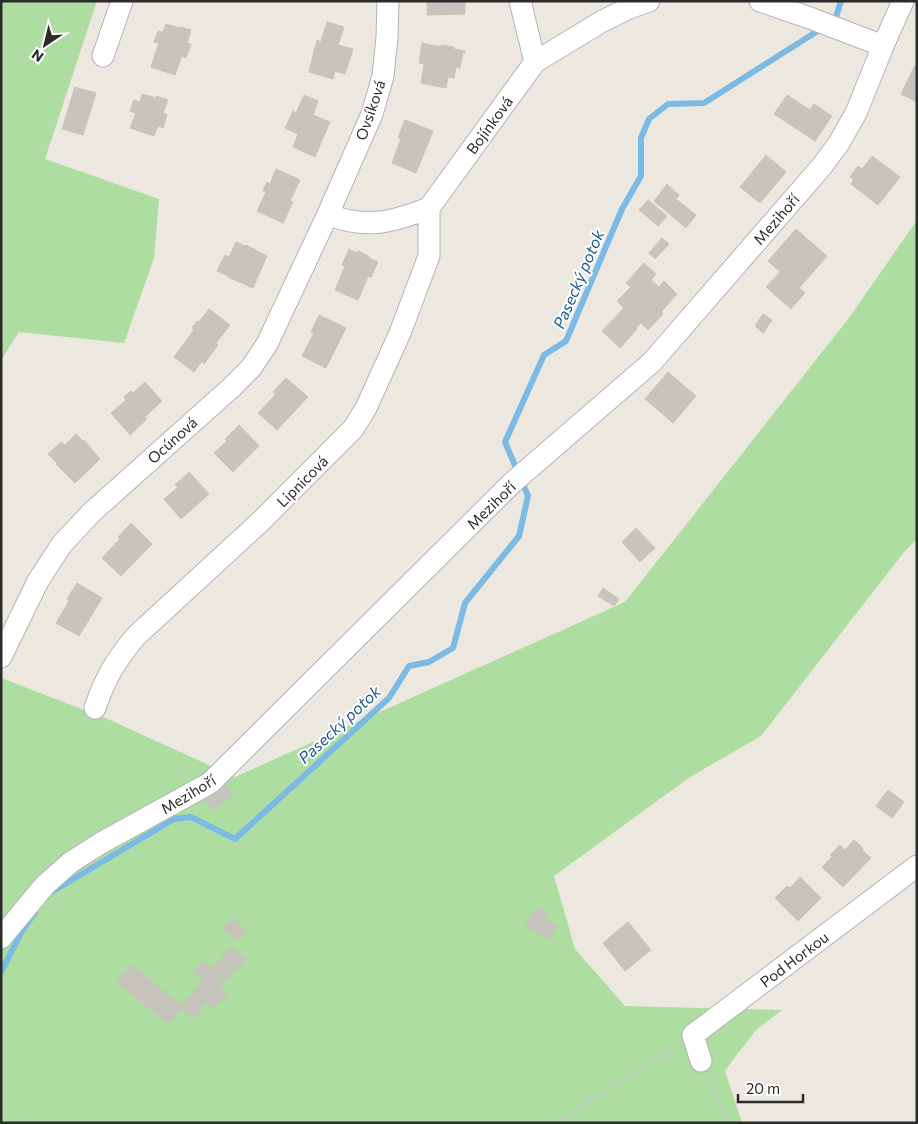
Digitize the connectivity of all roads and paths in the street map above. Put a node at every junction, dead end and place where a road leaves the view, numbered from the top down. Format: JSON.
{"nodes":[{"id":1,"x":122,"y":1,"type":"edge"},
{"id":2,"x":388,"y":1,"type":"edge"},
{"id":3,"x":520,"y":1,"type":"edge"},
{"id":4,"x":649,"y":1,"type":"edge"},
{"id":5,"x":760,"y":1,"type":"edge"},
{"id":6,"x":903,"y":1,"type":"edge"},
{"id":7,"x":883,"y":46,"type":"junction"},
{"id":8,"x":103,"y":56,"type":"dead end"},
{"id":9,"x":535,"y":62,"type":"junction"},
{"id":10,"x":429,"y":208,"type":"junction"},
{"id":11,"x":328,"y":214,"type":"junction"},
{"id":12,"x":1,"y":657,"type":"edge"},
{"id":13,"x":95,"y":708,"type":"dead end"},
{"id":14,"x":917,"y":866,"type":"edge"},
{"id":15,"x":1,"y":938,"type":"edge"},
{"id":16,"x":693,"y":1035,"type":"junction"},
{"id":17,"x":701,"y":1061,"type":"joint"},
{"id":18,"x":554,"y":1123,"type":"edge"},
{"id":19,"x":728,"y":1123,"type":"edge"}],
"edges":[{"from":1,"to":8,"type":"street"},
{"from":2,"to":11,"type":"street","name":"Ovsíková"},
{"from":3,"to":9,"type":"street"},
{"from":4,"to":9,"type":"street","name":"Bojínková"},
{"from":5,"to":7,"type":"street"},
{"from":6,"to":7,"type":"street","name":"Mezihoří"},
{"from":7,"to":15,"type":"street","name":"Mezihoří"},
{"from":9,"to":10,"type":"street","name":"Bojínková"},
{"from":10,"to":11,"type":"street"},
{"from":10,"to":13,"type":"street","name":"Lipnicová"},
{"from":11,"to":12,"type":"street","name":"Ocúnová"},
{"from":14,"to":16,"type":"street","name":"Pod Horkou"},
{"from":16,"to":17,"type":"street"},
{"from":16,"to":18,"type":"path"},
{"from":17,"to":19,"type":"path"}]}
